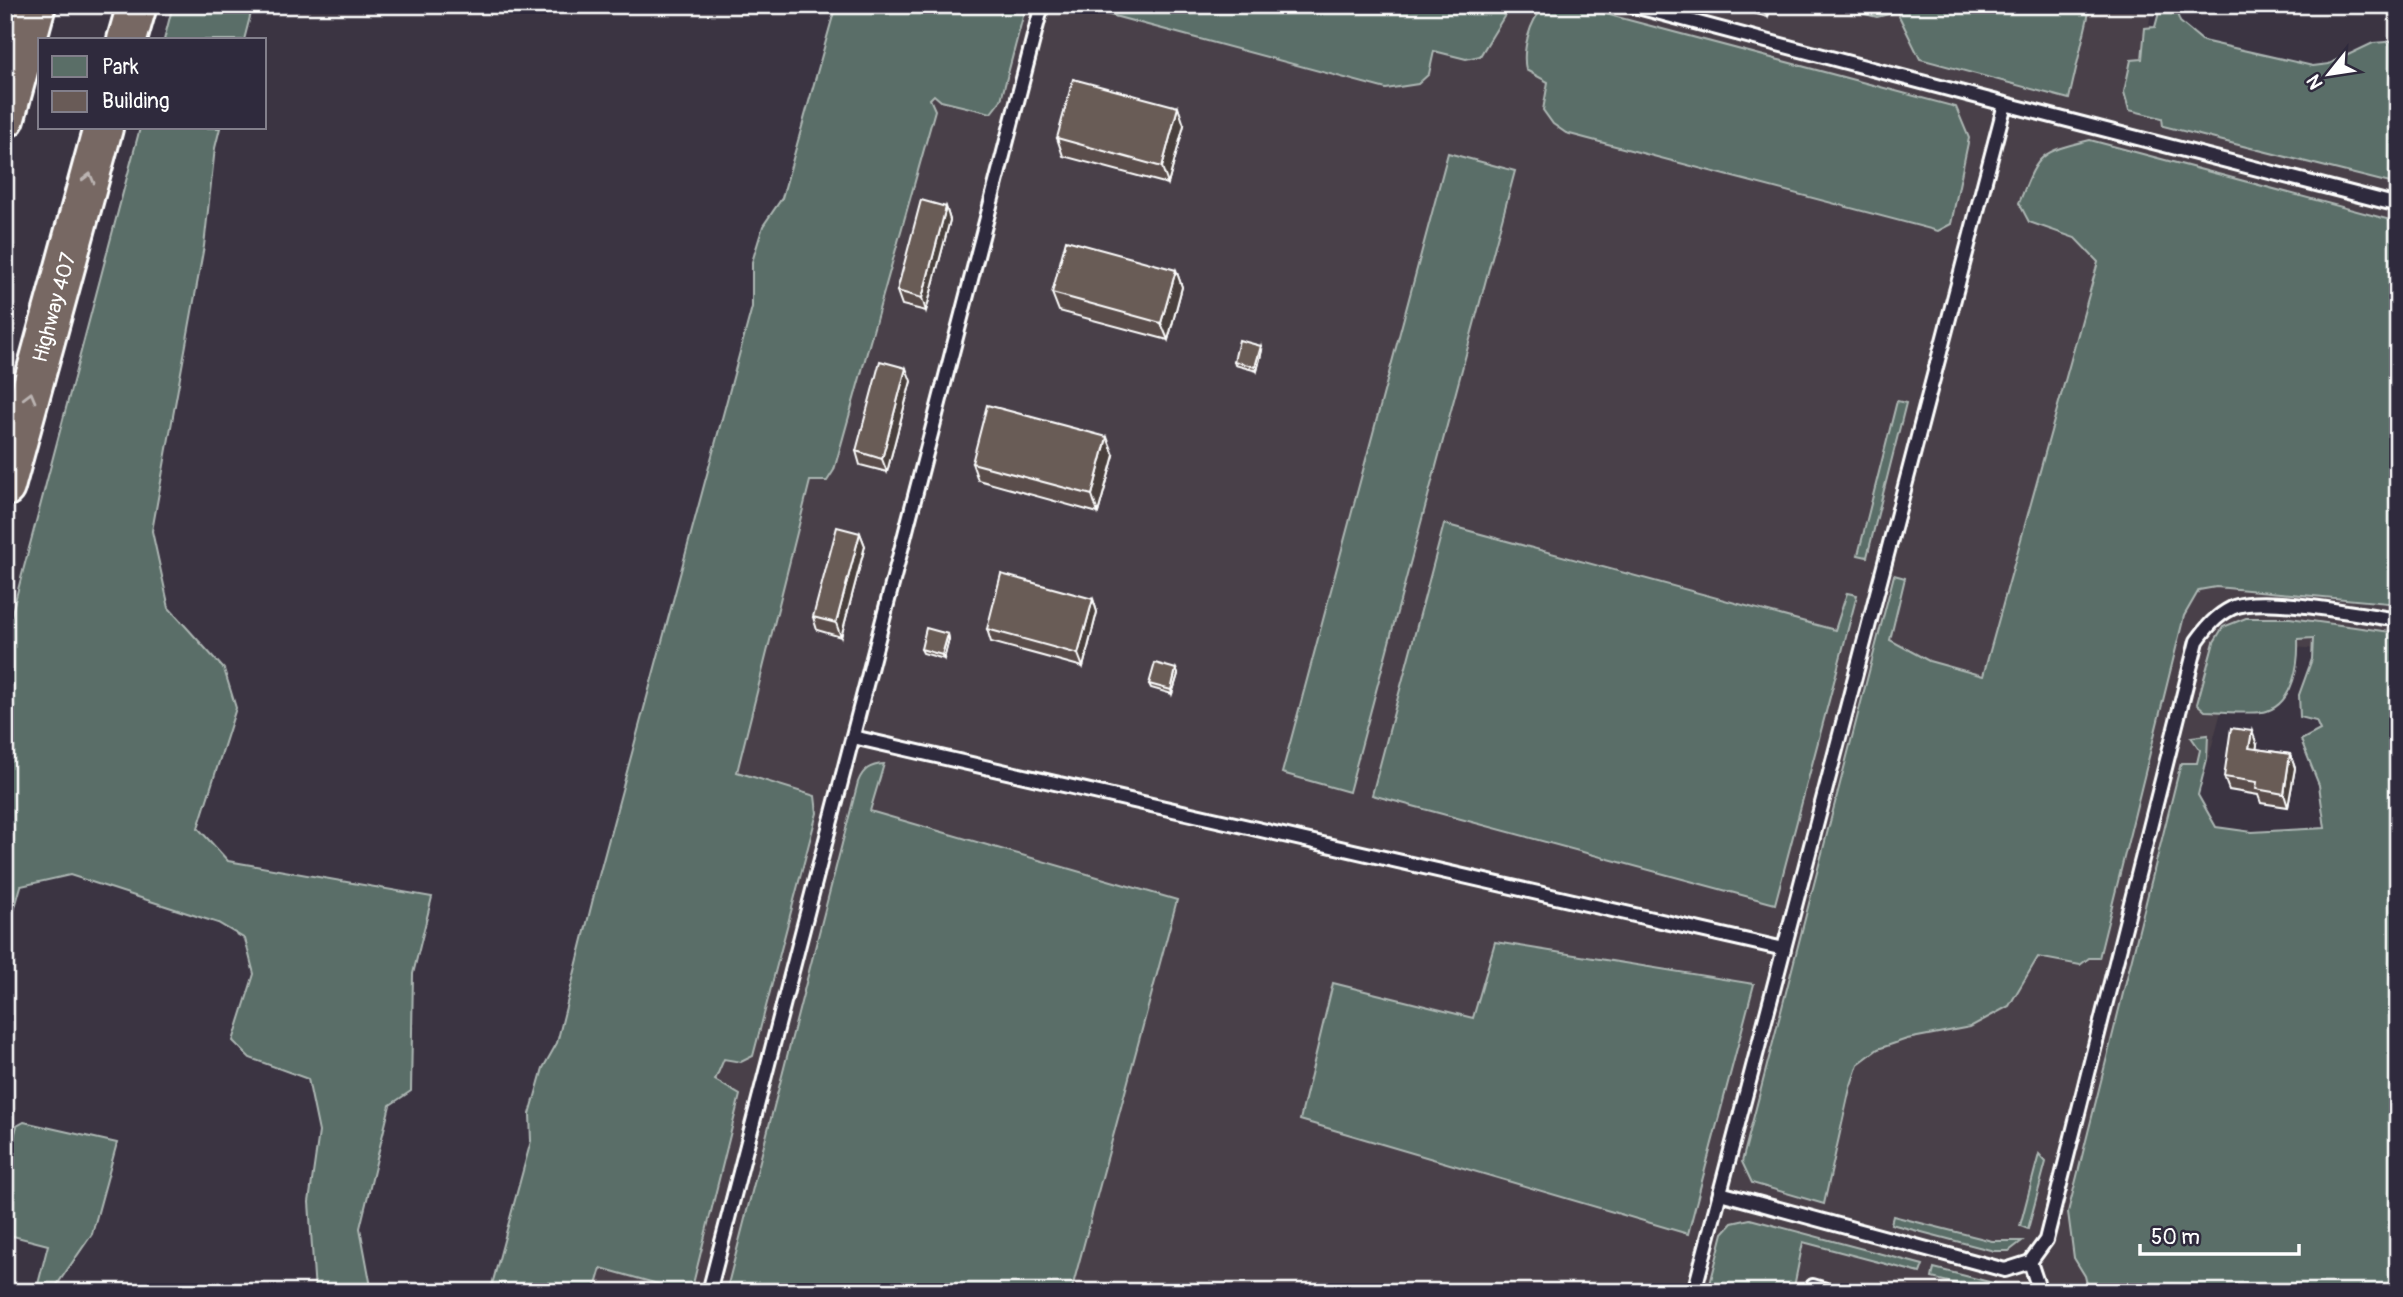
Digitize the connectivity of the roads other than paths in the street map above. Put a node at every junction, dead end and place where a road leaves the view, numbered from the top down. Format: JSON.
{"nodes":[{"id":1,"x":36,"y":5,"type":"edge"},
{"id":2,"x":136,"y":5,"type":"edge"},
{"id":3,"x":1042,"y":5,"type":"edge"},
{"id":4,"x":1630,"y":5,"type":"edge"},
{"id":5,"x":128,"y":38,"type":"edge"},
{"id":6,"x":2005,"y":104,"type":"junction"},
{"id":7,"x":5,"y":118,"type":"edge"},
{"id":8,"x":102,"y":130,"type":"edge"},
{"id":9,"x":2398,"y":205,"type":"edge"},
{"id":10,"x":5,"y":487,"type":"edge"},
{"id":11,"x":2398,"y":620,"type":"edge"},
{"id":12,"x":853,"y":737,"type":"junction"},
{"id":13,"x":1784,"y":949,"type":"junction"},
{"id":14,"x":1720,"y":1193,"type":"junction"},
{"id":15,"x":2030,"y":1262,"type":"junction"},
{"id":16,"x":1812,"y":1286,"type":"dead end"},
{"id":17,"x":709,"y":1292,"type":"edge"},
{"id":18,"x":1694,"y":1292,"type":"edge"},
{"id":19,"x":1833,"y":1292,"type":"edge"},
{"id":20,"x":2040,"y":1292,"type":"edge"}],
"edges":[{"from":1,"to":7,"type":"highway"},
{"from":2,"to":5,"type":"highway"},
{"from":3,"to":12,"type":"lane"},
{"from":4,"to":6,"type":"lane"},
{"from":6,"to":9,"type":"lane"},
{"from":6,"to":13,"type":"lane"},
{"from":10,"to":8,"type":"highway","name":"Highway 407","one_way":true},
{"from":11,"to":15,"type":"lane"},
{"from":12,"to":13,"type":"lane"},
{"from":12,"to":17,"type":"lane"},
{"from":13,"to":14,"type":"lane"},
{"from":14,"to":15,"type":"lane"},
{"from":14,"to":18,"type":"lane"},
{"from":15,"to":20,"type":"lane"},
{"from":16,"to":19,"type":"lane"}]}
